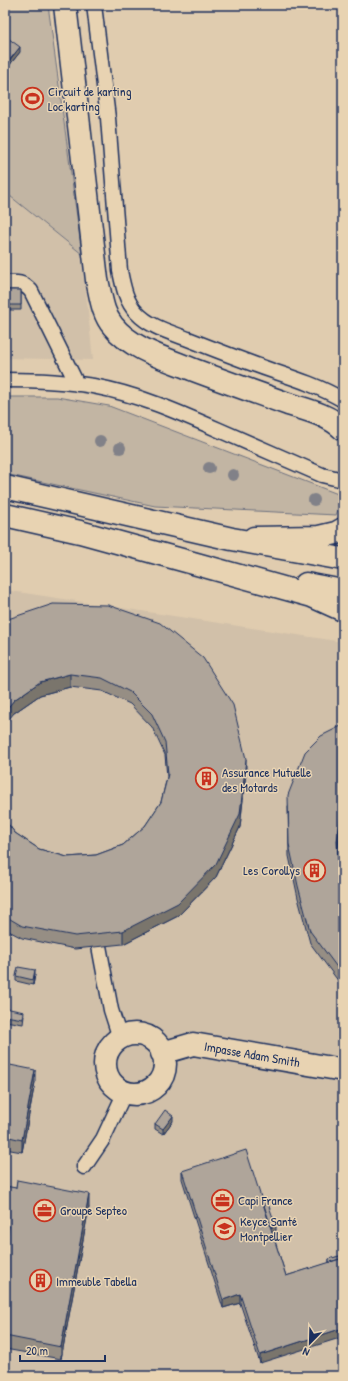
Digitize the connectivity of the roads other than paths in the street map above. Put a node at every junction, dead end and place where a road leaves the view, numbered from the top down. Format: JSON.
{"nodes":[{"id":1,"x":65,"y":5,"type":"edge"},
{"id":2,"x":94,"y":5,"type":"edge"},
{"id":3,"x":5,"y":283,"type":"edge"},
{"id":4,"x":5,"y":380,"type":"edge"},
{"id":5,"x":76,"y":384,"type":"junction"},
{"id":6,"x":343,"y":400,"type":"edge"},
{"id":7,"x":343,"y":429,"type":"edge"},
{"id":8,"x":343,"y":480,"type":"edge"},
{"id":9,"x":5,"y":488,"type":"edge"},
{"id":10,"x":5,"y":516,"type":"edge"},
{"id":11,"x":343,"y":529,"type":"edge"},
{"id":12,"x":232,"y":539,"type":"junction"},
{"id":13,"x":343,"y":559,"type":"edge"},
{"id":14,"x":193,"y":563,"type":"junction"},
{"id":15,"x":343,"y":591,"type":"edge"},
{"id":16,"x":343,"y":610,"type":"edge"},
{"id":17,"x":99,"y":946,"type":"edge"},
{"id":18,"x":120,"y":1038,"type":"junction"},
{"id":19,"x":162,"y":1053,"type":"junction"},
{"id":20,"x":343,"y":1070,"type":"edge"},
{"id":21,"x":125,"y":1092,"type":"junction"},
{"id":22,"x":84,"y":1167,"type":"dead end"}],
"edges":[{"from":1,"to":7,"type":"street"},
{"from":2,"to":6,"type":"lane"},
{"from":3,"to":5,"type":"lane"},
{"from":4,"to":5,"type":"lane"},
{"from":5,"to":8,"type":"lane"},
{"from":9,"to":12,"type":"street"},
{"from":10,"to":14,"type":"street"},
{"from":11,"to":12,"type":"street"},
{"from":12,"to":13,"type":"street"},
{"from":14,"to":15,"type":"street"},
{"from":14,"to":16,"type":"street"},
{"from":17,"to":18,"type":"lane"},
{"from":18,"to":19,"type":"street"},
{"from":18,"to":21,"type":"street"},
{"from":19,"to":20,"type":"street","name":"Impasse Adam Smith"},
{"from":19,"to":21,"type":"street"},
{"from":21,"to":22,"type":"lane"}]}
